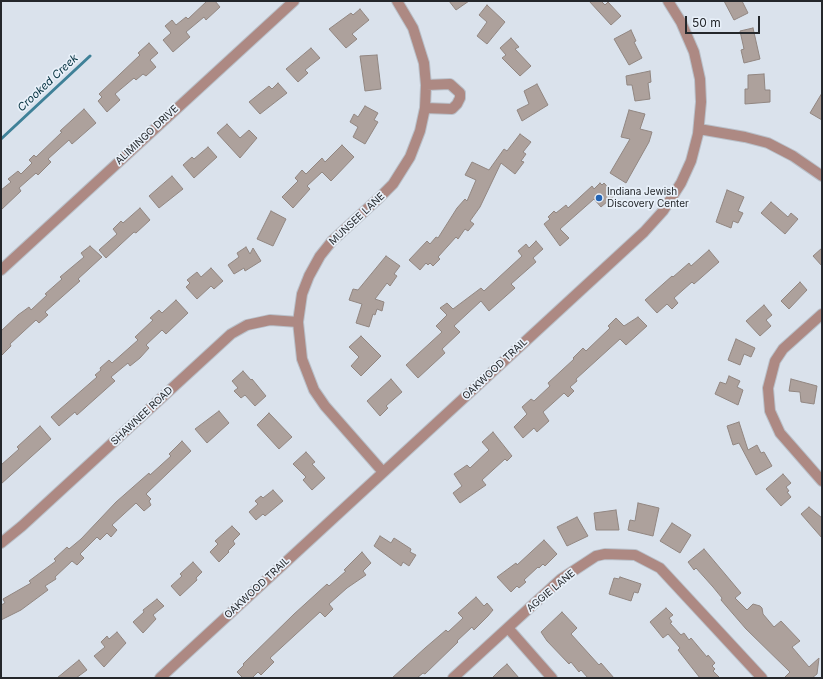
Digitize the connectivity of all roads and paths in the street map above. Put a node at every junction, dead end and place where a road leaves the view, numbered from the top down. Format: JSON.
{"nodes":[{"id":1,"x":294,"y":1,"type":"edge"},
{"id":2,"x":397,"y":1,"type":"edge"},
{"id":3,"x":668,"y":1,"type":"edge"},
{"id":4,"x":426,"y":85,"type":"junction"},
{"id":5,"x":425,"y":108,"type":"junction"},
{"id":6,"x":699,"y":129,"type":"junction"},
{"id":7,"x":822,"y":176,"type":"edge"},
{"id":8,"x":1,"y":270,"type":"edge"},
{"id":9,"x":822,"y":314,"type":"edge"},
{"id":10,"x":298,"y":322,"type":"junction"},
{"id":11,"x":383,"y":472,"type":"junction"},
{"id":12,"x":822,"y":481,"type":"edge"},
{"id":13,"x":1,"y":543,"type":"edge"},
{"id":14,"x":508,"y":628,"type":"junction"},
{"id":15,"x":160,"y":678,"type":"edge"},
{"id":16,"x":453,"y":678,"type":"edge"},
{"id":17,"x":552,"y":678,"type":"edge"},
{"id":18,"x":762,"y":678,"type":"edge"}],
"edges":[{"from":1,"to":8,"type":"street","name":"ALIMINGO DRIVE"},
{"from":2,"to":4,"type":"street","name":"MUNSEE LANE"},
{"from":3,"to":6,"type":"street","name":"OAKWOOD TRAIL"},
{"from":4,"to":5,"type":"street","name":"MUNSEE LANE"},
{"from":4,"to":5,"type":"street"},
{"from":5,"to":10,"type":"street","name":"MUNSEE LANE"},
{"from":6,"to":7,"type":"street"},
{"from":6,"to":11,"type":"street","name":"OAKWOOD TRAIL"},
{"from":9,"to":12,"type":"street"},
{"from":10,"to":11,"type":"street","name":"MUNSEE LANE"},
{"from":10,"to":13,"type":"street","name":"SHAWNEE ROAD"},
{"from":11,"to":15,"type":"street","name":"OAKWOOD TRAIL"},
{"from":14,"to":16,"type":"street","name":"AGGIE LANE"},
{"from":14,"to":17,"type":"street"},
{"from":14,"to":18,"type":"street","name":"AGGIE LANE"}]}
